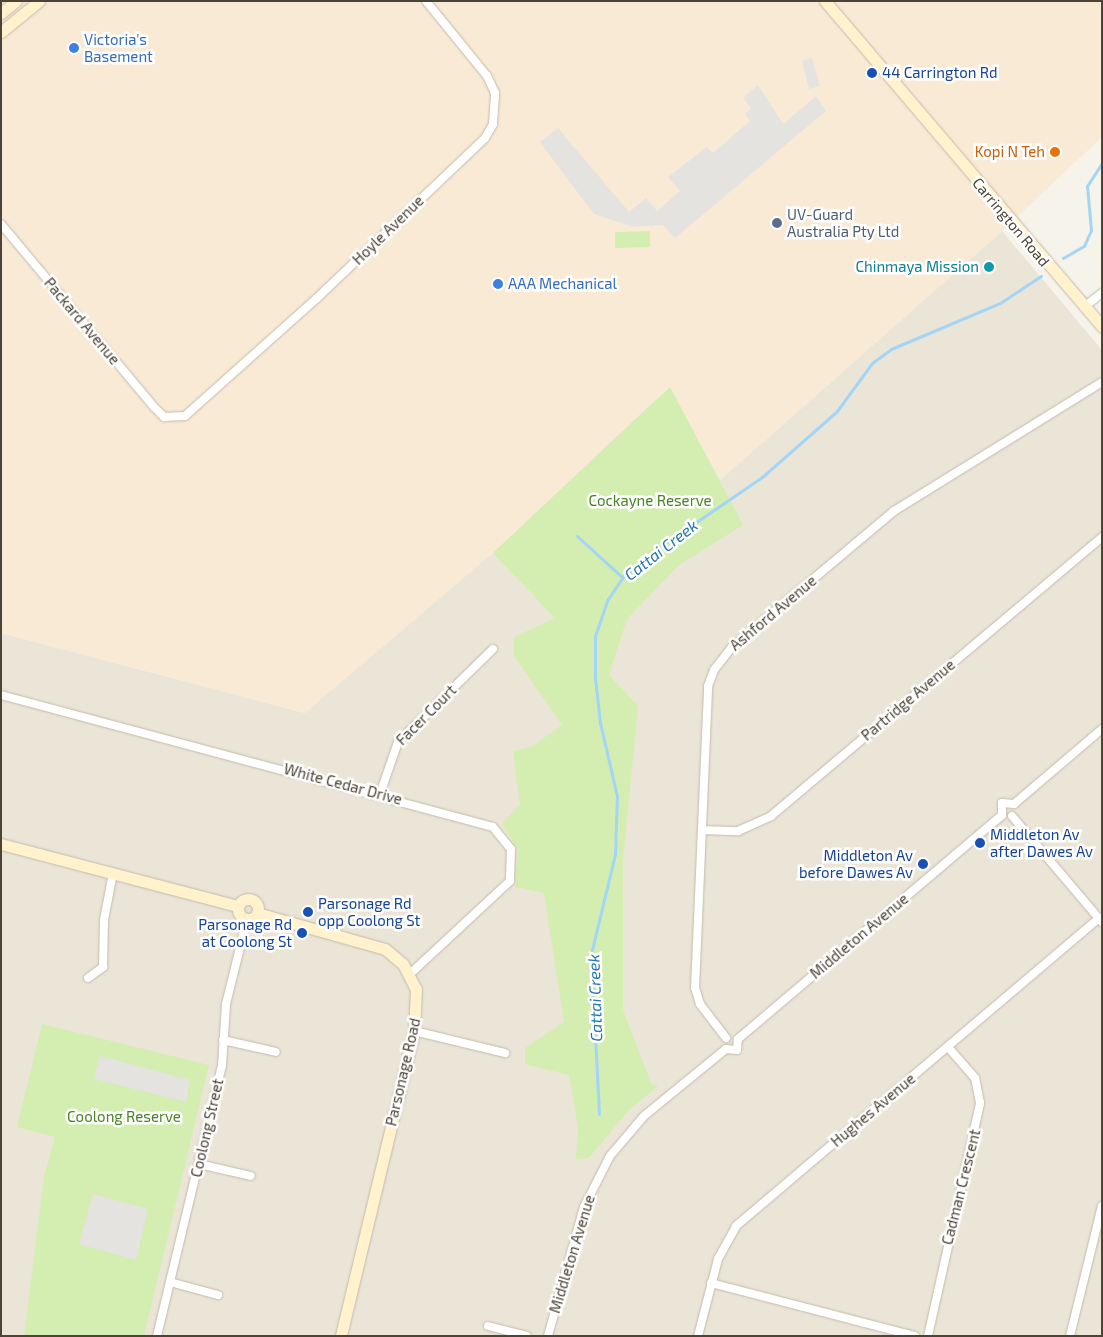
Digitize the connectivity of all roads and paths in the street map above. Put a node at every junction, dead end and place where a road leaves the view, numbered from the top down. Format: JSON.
{"nodes":[{"id":1,"x":16,"y":1,"type":"edge"},
{"id":2,"x":39,"y":1,"type":"edge"},
{"id":3,"x":426,"y":1,"type":"edge"},
{"id":4,"x":825,"y":1,"type":"edge"},
{"id":5,"x":1,"y":13,"type":"edge"},
{"id":6,"x":1,"y":32,"type":"edge"},
{"id":7,"x":1,"y":224,"type":"edge"},
{"id":8,"x":1102,"y":293,"type":"edge"},
{"id":9,"x":1084,"y":307,"type":"junction"},
{"id":10,"x":1102,"y":327,"type":"edge"},
{"id":11,"x":1102,"y":382,"type":"edge"},
{"id":12,"x":164,"y":417,"type":"joint"},
{"id":13,"x":1102,"y":537,"type":"edge"},
{"id":14,"x":493,"y":649,"type":"dead end"},
{"id":15,"x":1,"y":696,"type":"edge"},
{"id":16,"x":1102,"y":729,"type":"edge"},
{"id":17,"x":380,"y":794,"type":"junction"},
{"id":18,"x":1014,"y":804,"type":"junction"},
{"id":19,"x":1002,"y":815,"type":"junction"},
{"id":20,"x":1012,"y":816,"type":"junction"},
{"id":21,"x":702,"y":830,"type":"junction"},
{"id":22,"x":1,"y":844,"type":"edge"},
{"id":23,"x":113,"y":873,"type":"junction"},
{"id":24,"x":238,"y":906,"type":"junction"},
{"id":25,"x":252,"y":916,"type":"junction"},
{"id":26,"x":1100,"y":920,"type":"edge"},
{"id":27,"x":410,"y":974,"type":"junction"},
{"id":28,"x":88,"y":978,"type":"dead end"},
{"id":29,"x":414,"y":1031,"type":"junction"},
{"id":30,"x":726,"y":1038,"type":"junction"},
{"id":31,"x":738,"y":1039,"type":"junction"},
{"id":32,"x":223,"y":1040,"type":"junction"},
{"id":33,"x":948,"y":1047,"type":"junction"},
{"id":34,"x":726,"y":1049,"type":"junction"},
{"id":35,"x":276,"y":1052,"type":"dead end"},
{"id":36,"x":505,"y":1053,"type":"dead end"},
{"id":37,"x":199,"y":1164,"type":"junction"},
{"id":38,"x":251,"y":1176,"type":"dead end"},
{"id":39,"x":1102,"y":1206,"type":"edge"},
{"id":40,"x":170,"y":1282,"type":"junction"},
{"id":41,"x":711,"y":1283,"type":"junction"},
{"id":42,"x":218,"y":1295,"type":"dead end"},
{"id":43,"x":488,"y":1326,"type":"dead end"},
{"id":44,"x":157,"y":1336,"type":"edge"},
{"id":45,"x":341,"y":1336,"type":"edge"},
{"id":46,"x":527,"y":1336,"type":"edge"},
{"id":47,"x":548,"y":1336,"type":"edge"},
{"id":48,"x":698,"y":1336,"type":"edge"},
{"id":49,"x":915,"y":1336,"type":"edge"},
{"id":50,"x":928,"y":1336,"type":"edge"},
{"id":51,"x":1070,"y":1336,"type":"edge"}],
"edges":[{"from":1,"to":5,"type":"street"},
{"from":2,"to":6,"type":"street"},
{"from":3,"to":12,"type":"street","name":"Hoyle Avenue"},
{"from":4,"to":9,"type":"street","name":"Carrington Road"},
{"from":7,"to":12,"type":"street","name":"Packard Avenue"},
{"from":8,"to":9,"type":"street"},
{"from":9,"to":10,"type":"street","name":"Carrington Road"},
{"from":11,"to":21,"type":"street","name":"Ashford Avenue"},
{"from":13,"to":21,"type":"street","name":"Partridge Avenue"},
{"from":14,"to":17,"type":"street","name":"Facer Court"},
{"from":15,"to":17,"type":"street","name":"White Cedar Drive"},
{"from":16,"to":18,"type":"street"},
{"from":17,"to":27,"type":"street","name":"White Cedar Drive"},
{"from":18,"to":19,"type":"street","name":"Middleton Avenue"},
{"from":18,"to":20,"type":"street"},
{"from":19,"to":20,"type":"street"},
{"from":19,"to":31,"type":"street","name":"Middleton Avenue"},
{"from":20,"to":26,"type":"street"},
{"from":21,"to":30,"type":"street","name":"Ashford Avenue"},
{"from":22,"to":23,"type":"street"},
{"from":23,"to":24,"type":"street"},
{"from":23,"to":28,"type":"street"},
{"from":24,"to":25,"type":"street"},
{"from":24,"to":25,"type":"street","name":"Parsonage Road"},
{"from":25,"to":27,"type":"street","name":"Parsonage Road"},
{"from":25,"to":32,"type":"street","name":"Coolong Street"},
{"from":26,"to":33,"type":"street","name":"Hughes Avenue"},
{"from":27,"to":29,"type":"street","name":"Parsonage Road"},
{"from":29,"to":36,"type":"street"},
{"from":29,"to":45,"type":"street","name":"Parsonage Road"},
{"from":30,"to":31,"type":"street"},
{"from":30,"to":34,"type":"street"},
{"from":31,"to":34,"type":"street","name":"Middleton Avenue"},
{"from":32,"to":35,"type":"street"},
{"from":32,"to":37,"type":"street","name":"Coolong Street"},
{"from":33,"to":41,"type":"street","name":"Hughes Avenue"},
{"from":33,"to":50,"type":"street","name":"Cadman Crescent"},
{"from":34,"to":47,"type":"street","name":"Middleton Avenue"},
{"from":37,"to":38,"type":"street"},
{"from":37,"to":40,"type":"street","name":"Coolong Street"},
{"from":39,"to":51,"type":"street"},
{"from":40,"to":42,"type":"street"},
{"from":40,"to":44,"type":"street","name":"Coolong Street"},
{"from":41,"to":48,"type":"street","name":"Hughes Avenue"},
{"from":41,"to":49,"type":"street"},
{"from":43,"to":46,"type":"street"}]}
